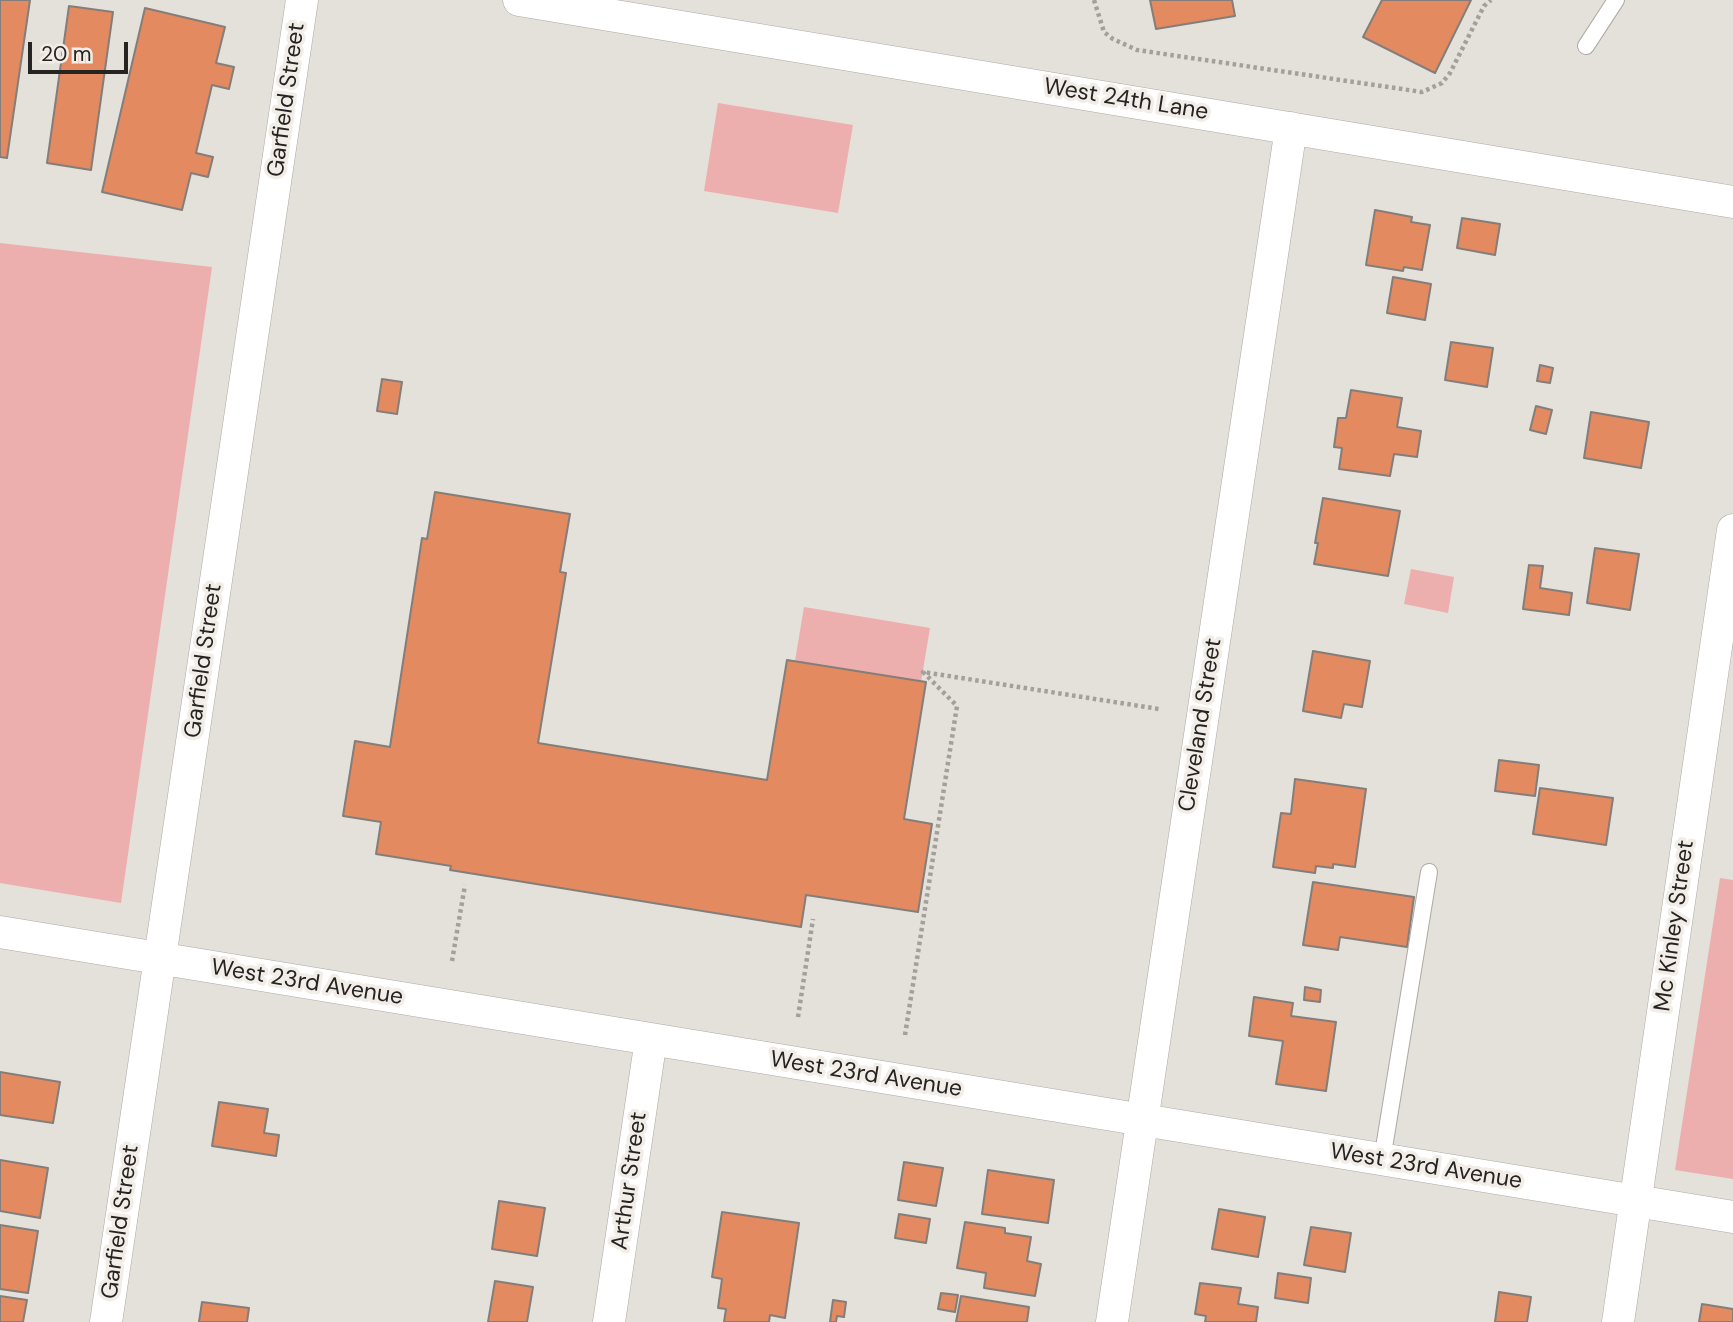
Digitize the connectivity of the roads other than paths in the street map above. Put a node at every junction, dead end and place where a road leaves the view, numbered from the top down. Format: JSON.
{"nodes":[{"id":1,"x":302,"y":0,"type":"edge"},
{"id":2,"x":519,"y":0,"type":"edge"},
{"id":3,"x":1616,"y":0,"type":"edge"},
{"id":4,"x":1586,"y":46,"type":"dead end"},
{"id":5,"x":1292,"y":128,"type":"junction"},
{"id":6,"x":1733,"y":202,"type":"edge"},
{"id":7,"x":1733,"y":530,"type":"edge"},
{"id":8,"x":1429,"y":872,"type":"dead end"},
{"id":9,"x":0,"y":932,"type":"edge"},
{"id":10,"x":160,"y":959,"type":"junction"},
{"id":11,"x":651,"y":1039,"type":"junction"},
{"id":12,"x":1142,"y":1121,"type":"junction"},
{"id":13,"x":1382,"y":1160,"type":"junction"},
{"id":14,"x":1635,"y":1201,"type":"junction"},
{"id":15,"x":1733,"y":1217,"type":"edge"},
{"id":16,"x":106,"y":1322,"type":"edge"},
{"id":17,"x":609,"y":1322,"type":"edge"},
{"id":18,"x":1112,"y":1322,"type":"edge"},
{"id":19,"x":1618,"y":1322,"type":"edge"}],
"edges":[{"from":1,"to":10,"type":"street","name":"Garfield Street"},
{"from":2,"to":5,"type":"street","name":"West 24th Lane"},
{"from":3,"to":4,"type":"lane"},
{"from":5,"to":6,"type":"street","name":"West 24th Lane"},
{"from":5,"to":12,"type":"street","name":"Cleveland Street"},
{"from":7,"to":14,"type":"street","name":"Mc Kinley Street"},
{"from":8,"to":13,"type":"lane"},
{"from":9,"to":10,"type":"street","name":"West 23rd Avenue"},
{"from":10,"to":11,"type":"street","name":"West 23rd Avenue"},
{"from":10,"to":16,"type":"street","name":"Garfield Street"},
{"from":11,"to":12,"type":"street","name":"West 23rd Avenue"},
{"from":11,"to":17,"type":"street","name":"Arthur Street"},
{"from":12,"to":13,"type":"street","name":"West 23rd Avenue"},
{"from":12,"to":18,"type":"street","name":"Cleveland Street"},
{"from":13,"to":14,"type":"street","name":"West 23rd Avenue"},
{"from":14,"to":15,"type":"street","name":"West 23rd Avenue"},
{"from":14,"to":19,"type":"street","name":"Mc Kinley Street"}]}
